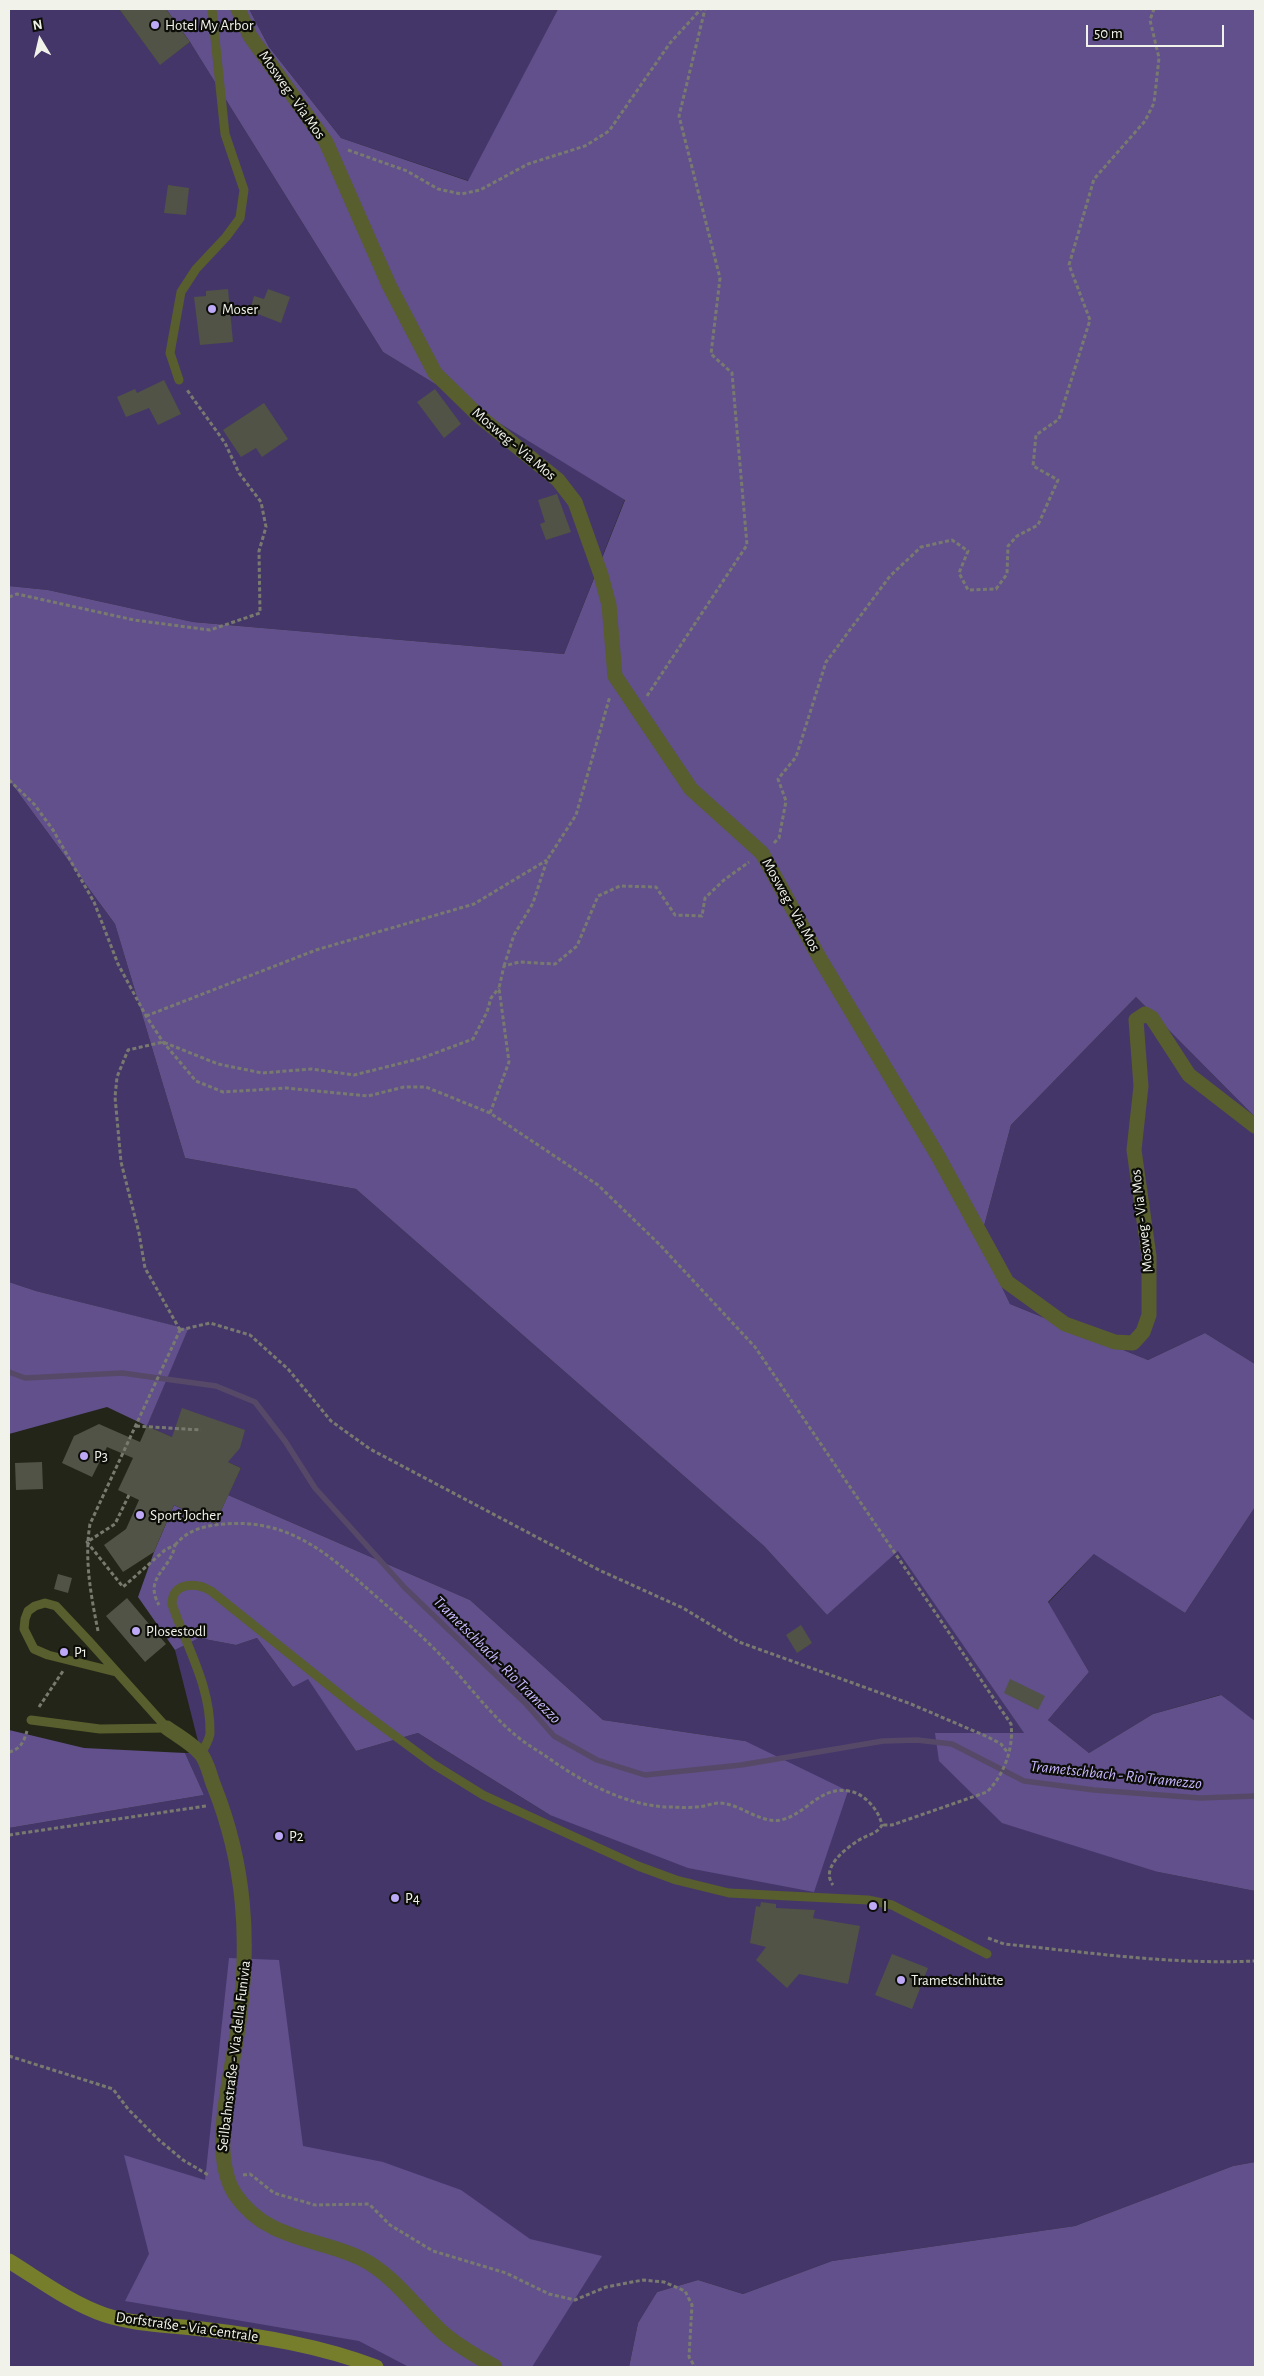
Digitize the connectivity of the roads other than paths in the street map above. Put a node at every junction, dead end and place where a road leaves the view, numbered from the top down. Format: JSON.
{"nodes":[{"id":1,"x":212,"y":9,"type":"edge"},
{"id":2,"x":238,"y":9,"type":"edge"},
{"id":3,"x":179,"y":380,"type":"road end"},
{"id":4,"x":1255,"y":1126,"type":"edge"},
{"id":5,"x":116,"y":1672,"type":"junction"},
{"id":6,"x":31,"y":1720,"type":"road end"},
{"id":7,"x":167,"y":1728,"type":"junction"},
{"id":8,"x":201,"y":1754,"type":"junction"},
{"id":9,"x":987,"y":1954,"type":"dead end"},
{"id":10,"x":9,"y":2261,"type":"edge"},
{"id":11,"x":376,"y":2367,"type":"edge"},
{"id":12,"x":495,"y":2367,"type":"edge"}],
"edges":[{"from":1,"to":3,"type":"lane"},
{"from":2,"to":4,"type":"street","name":"Mosweg - Via Mos"},
{"from":5,"to":5,"type":"lane"},
{"from":5,"to":7,"type":"lane"},
{"from":6,"to":7,"type":"lane"},
{"from":7,"to":8,"type":"street"},
{"from":8,"to":9,"type":"lane"},
{"from":8,"to":12,"type":"street","name":"Seilbahnstraße - Via della Funivia"},
{"from":10,"to":11,"type":"street","name":"Dorfstraße - Via Centrale"}]}
